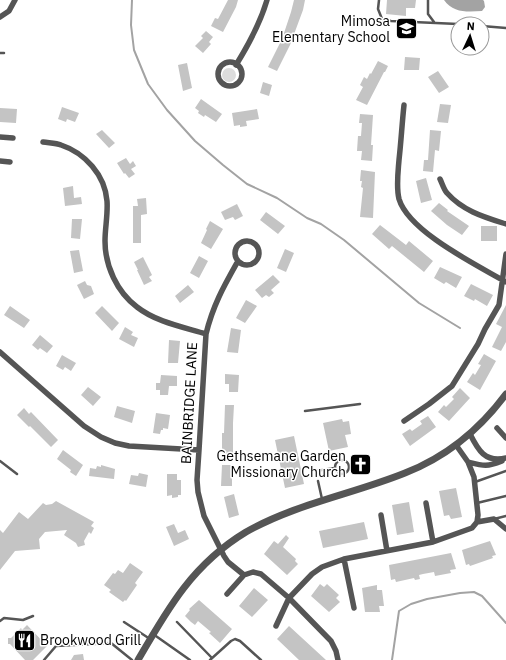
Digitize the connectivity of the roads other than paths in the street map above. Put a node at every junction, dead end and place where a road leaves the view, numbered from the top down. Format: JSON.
{"nodes":[{"id":1,"x":15,"y":0,"type":"edge"},
{"id":2,"x":267,"y":0,"type":"edge"},
{"id":3,"x":379,"y":0,"type":"edge"},
{"id":4,"x":428,"y":0,"type":"edge"},
{"id":5,"x":0,"y":17,"type":"edge"},
{"id":6,"x":435,"y":22,"type":"junction"},
{"id":7,"x":450,"y":23,"type":"edge"},
{"id":8,"x":490,"y":27,"type":"edge"},
{"id":9,"x":506,"y":28,"type":"edge"},
{"id":10,"x":0,"y":53,"type":"edge"},
{"id":11,"x":4,"y":54,"type":"dead end"},
{"id":12,"x":236,"y":65,"type":"junction"},
{"id":13,"x":404,"y":106,"type":"dead end"},
{"id":14,"x":0,"y":137,"type":"edge"},
{"id":15,"x":13,"y":138,"type":"dead end"},
{"id":16,"x":43,"y":142,"type":"dead end"},
{"id":17,"x":0,"y":161,"type":"edge"},
{"id":18,"x":10,"y":162,"type":"dead end"},
{"id":19,"x":440,"y":179,"type":"dead end"},
{"id":20,"x":506,"y":224,"type":"edge"},
{"id":21,"x":506,"y":254,"type":"edge"},
{"id":22,"x":238,"y":261,"type":"junction"},
{"id":23,"x":504,"y":280,"type":"edge"},
{"id":24,"x":206,"y":334,"type":"junction"},
{"id":25,"x":0,"y":352,"type":"edge"},
{"id":26,"x":506,"y":394,"type":"edge"},
{"id":27,"x":360,"y":404,"type":"dead end"},
{"id":28,"x":305,"y":411,"type":"dead end"},
{"id":29,"x":404,"y":421,"type":"dead end"},
{"id":30,"x":497,"y":428,"type":"dead end"},
{"id":31,"x":470,"y":434,"type":"junction"},
{"id":32,"x":506,"y":438,"type":"edge"},
{"id":33,"x":456,"y":445,"type":"junction"},
{"id":34,"x":198,"y":450,"type":"junction"},
{"id":35,"x":506,"y":459,"type":"edge"},
{"id":36,"x":0,"y":462,"type":"edge"},
{"id":37,"x":468,"y":462,"type":"junction"},
{"id":38,"x":334,"y":468,"type":"junction"},
{"id":39,"x":316,"y":471,"type":"dead end"},
{"id":40,"x":506,"y":471,"type":"edge"},
{"id":41,"x":17,"y":474,"type":"dead end"},
{"id":42,"x":318,"y":482,"type":"dead end"},
{"id":43,"x":474,"y":482,"type":"junction"},
{"id":44,"x":506,"y":496,"type":"edge"},
{"id":45,"x":322,"y":501,"type":"junction"},
{"id":46,"x":426,"y":503,"type":"dead end"},
{"id":47,"x":477,"y":503,"type":"junction"},
{"id":48,"x":382,"y":515,"type":"dead end"},
{"id":49,"x":506,"y":516,"type":"edge"},
{"id":50,"x":494,"y":519,"type":"junction"},
{"id":51,"x":477,"y":522,"type":"junction"},
{"id":52,"x":506,"y":529,"type":"edge"},
{"id":53,"x":433,"y":542,"type":"junction"},
{"id":54,"x":221,"y":550,"type":"junction"},
{"id":55,"x":388,"y":551,"type":"junction"},
{"id":56,"x":344,"y":559,"type":"junction"},
{"id":57,"x":244,"y":576,"type":"junction"},
{"id":58,"x":227,"y":594,"type":"dead end"},
{"id":59,"x":290,"y":598,"type":"junction"},
{"id":60,"x":354,"y":608,"type":"dead end"},
{"id":61,"x":33,"y":616,"type":"dead end"},
{"id":62,"x":0,"y":621,"type":"edge"},
{"id":63,"x":124,"y":622,"type":"dead end"},
{"id":64,"x":177,"y":622,"type":"dead end"},
{"id":65,"x":276,"y":626,"type":"dead end"},
{"id":66,"x":151,"y":636,"type":"junction"},
{"id":67,"x":211,"y":659,"type":"edge"},
{"id":68,"x":44,"y":660,"type":"edge"},
{"id":69,"x":132,"y":660,"type":"edge"},
{"id":70,"x":138,"y":660,"type":"edge"},
{"id":71,"x":190,"y":660,"type":"edge"},
{"id":72,"x":261,"y":660,"type":"edge"},
{"id":73,"x":338,"y":660,"type":"edge"}],
"edges":[{"from":1,"to":5,"type":"street"},
{"from":2,"to":12,"type":"street"},
{"from":3,"to":6,"type":"lane"},
{"from":4,"to":6,"type":"lane"},
{"from":6,"to":7,"type":"lane"},
{"from":8,"to":9,"type":"lane"},
{"from":10,"to":11,"type":"lane"},
{"from":12,"to":12,"type":"street"},
{"from":13,"to":23,"type":"street"},
{"from":14,"to":15,"type":"street"},
{"from":16,"to":24,"type":"street"},
{"from":17,"to":18,"type":"street"},
{"from":19,"to":20,"type":"street"},
{"from":21,"to":23,"type":"street"},
{"from":22,"to":22,"type":"street"},
{"from":22,"to":24,"type":"street","name":"BAINBRIDGE LANE"},
{"from":23,"to":29,"type":"street"},
{"from":24,"to":34,"type":"street","name":"BAINBRIDGE LANE"},
{"from":25,"to":34,"type":"street"},
{"from":26,"to":31,"type":"street"},
{"from":27,"to":28,"type":"lane"},
{"from":30,"to":32,"type":"street"},
{"from":31,"to":33,"type":"street"},
{"from":31,"to":35,"type":"street"},
{"from":33,"to":37,"type":"street"},
{"from":33,"to":45,"type":"street"},
{"from":34,"to":54,"type":"street","name":"BAINBRIDGE LANE"},
{"from":35,"to":37,"type":"street"},
{"from":36,"to":41,"type":"lane"},
{"from":37,"to":43,"type":"street"},
{"from":38,"to":38,"type":"lane"},
{"from":38,"to":39,"type":"lane"},
{"from":40,"to":43,"type":"lane"},
{"from":42,"to":45,"type":"lane"},
{"from":43,"to":47,"type":"street"},
{"from":44,"to":47,"type":"lane"},
{"from":45,"to":54,"type":"street"},
{"from":46,"to":53,"type":"street"},
{"from":47,"to":51,"type":"street"},
{"from":48,"to":55,"type":"street"},
{"from":49,"to":50,"type":"lane"},
{"from":50,"to":51,"type":"street"},
{"from":50,"to":52,"type":"street"},
{"from":51,"to":53,"type":"street"},
{"from":53,"to":55,"type":"street"},
{"from":54,"to":57,"type":"street","name":"BAINBRIDGE LANE"},
{"from":54,"to":66,"type":"street"},
{"from":55,"to":56,"type":"street"},
{"from":56,"to":59,"type":"street"},
{"from":56,"to":60,"type":"street"},
{"from":57,"to":58,"type":"street"},
{"from":57,"to":59,"type":"street"},
{"from":59,"to":65,"type":"street"},
{"from":59,"to":73,"type":"street"},
{"from":61,"to":62,"type":"lane"},
{"from":63,"to":66,"type":"lane"},
{"from":64,"to":67,"type":"lane"},
{"from":66,"to":70,"type":"street"},
{"from":66,"to":71,"type":"lane"},
{"from":67,"to":72,"type":"lane"},
{"from":68,"to":69,"type":"lane"}]}
